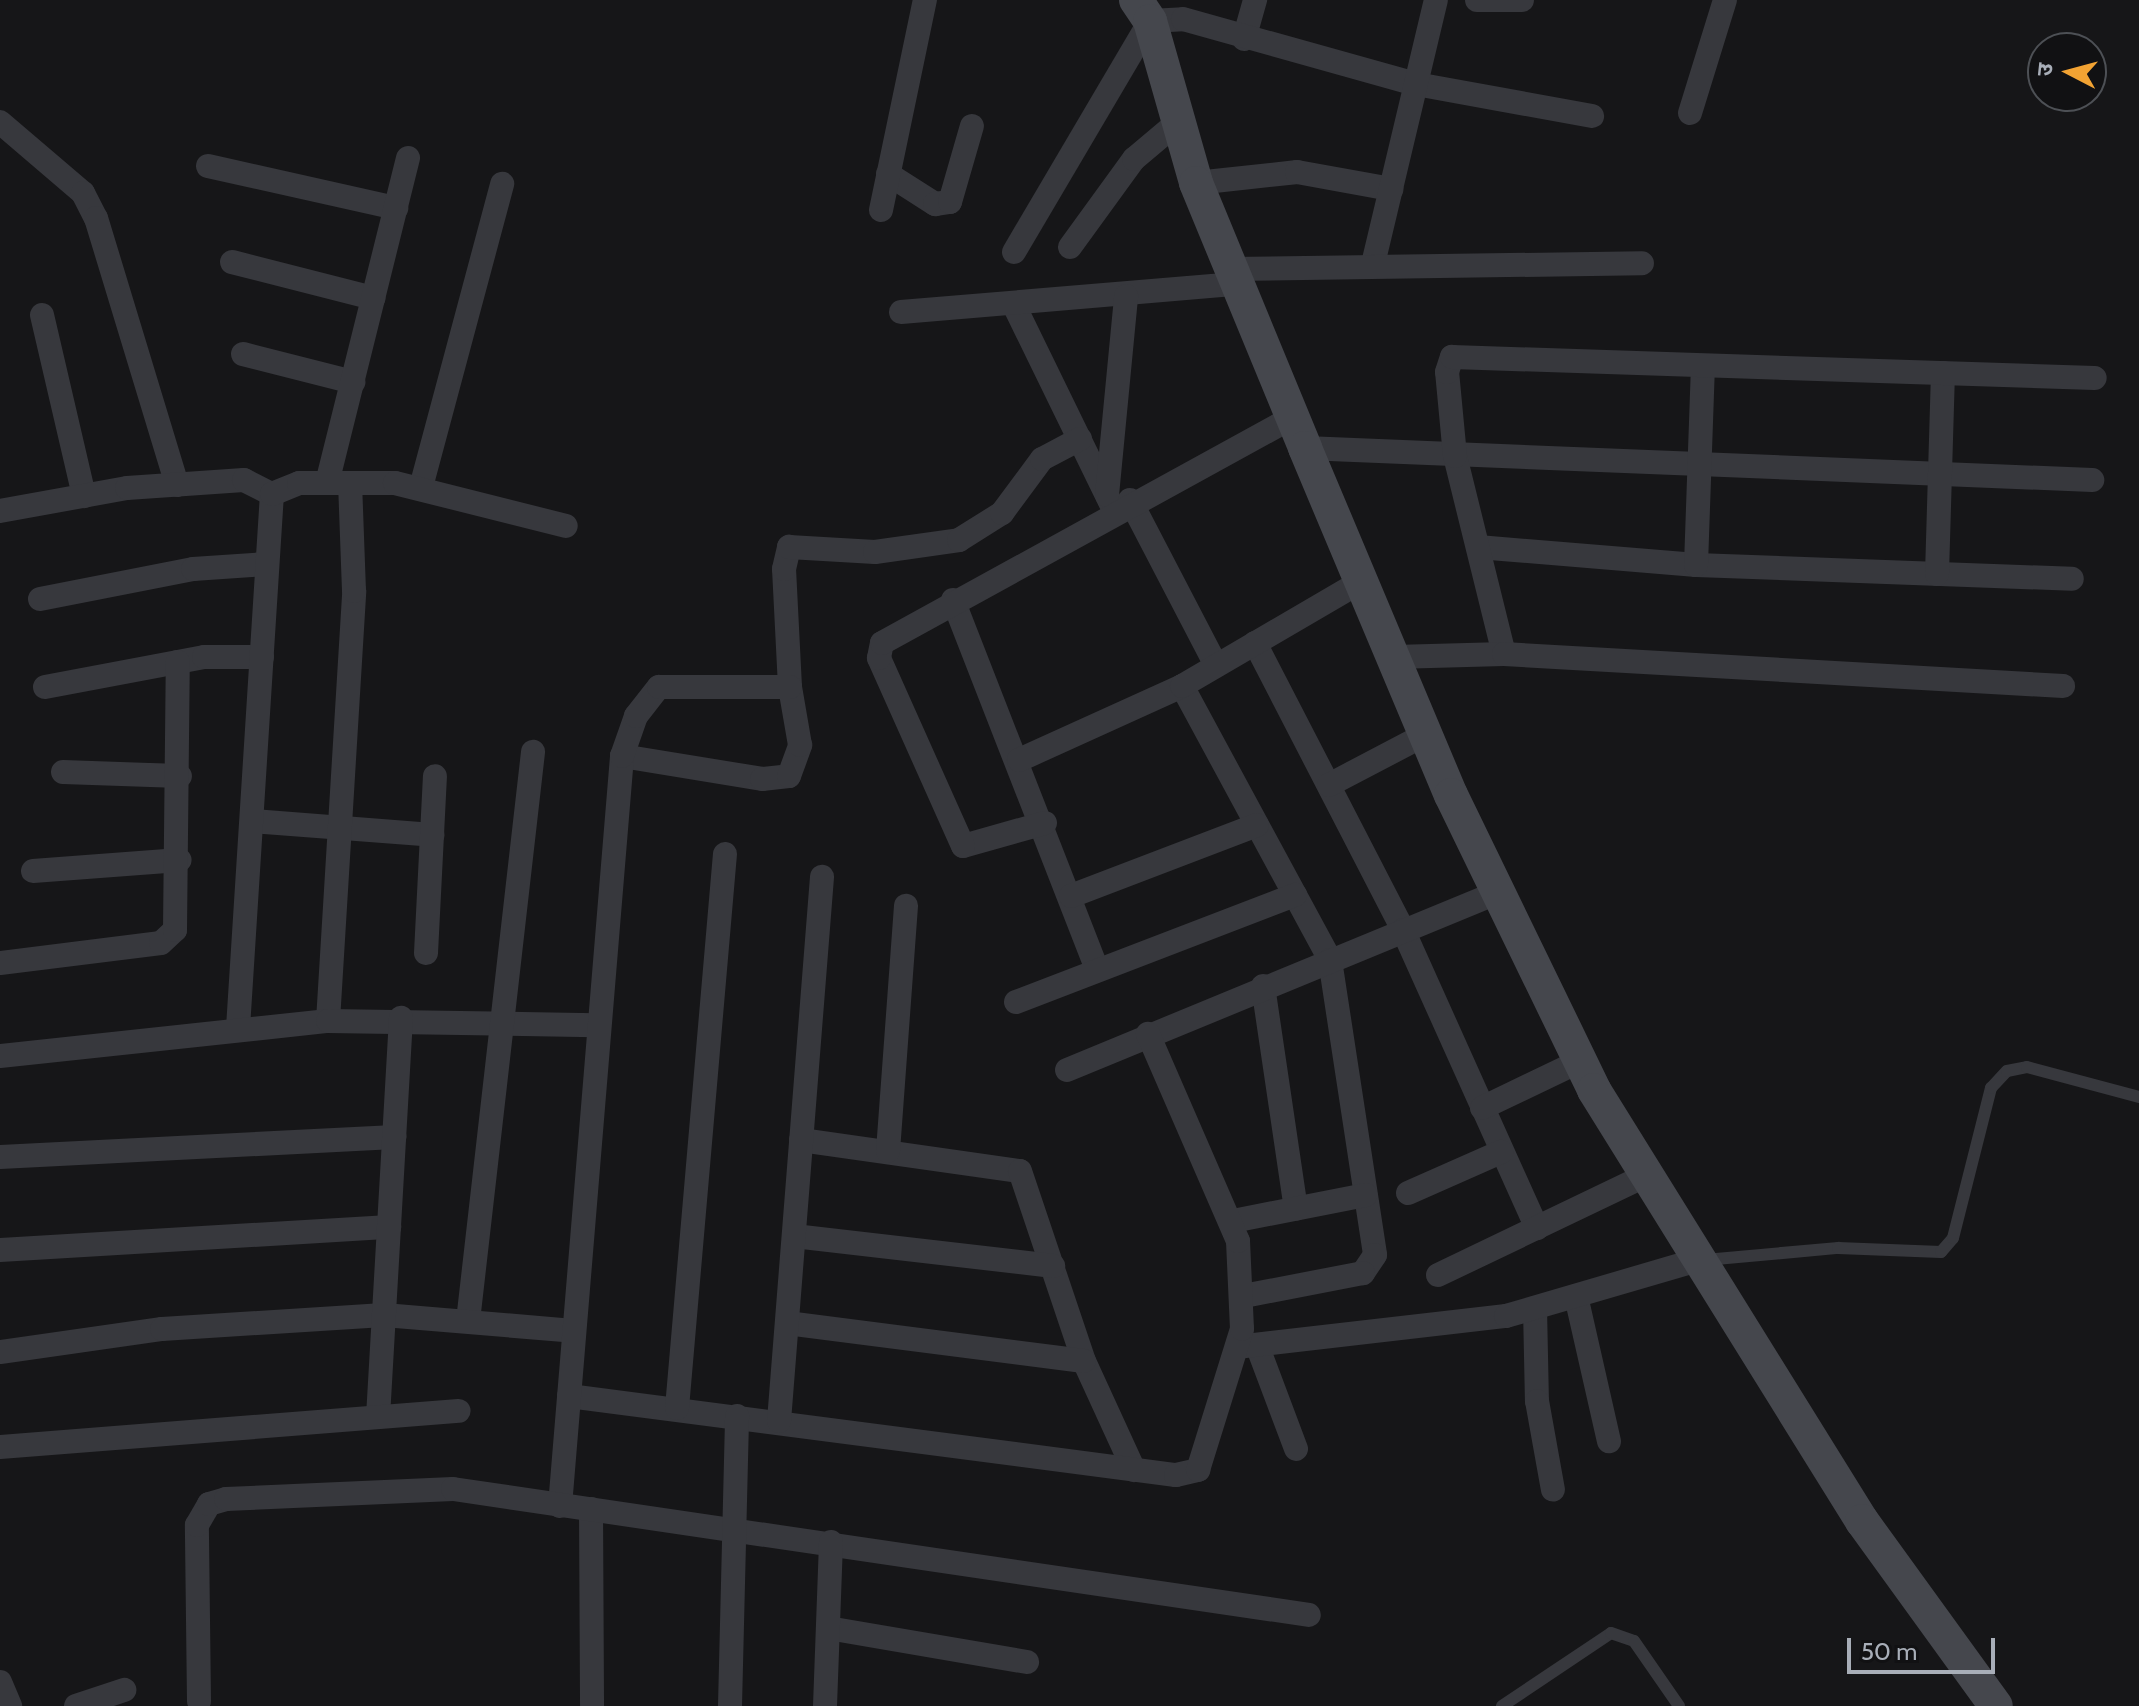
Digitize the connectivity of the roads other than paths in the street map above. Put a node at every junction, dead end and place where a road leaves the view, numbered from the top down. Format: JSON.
{"nodes":[{"id":1,"x":925,"y":0,"type":"edge"},
{"id":2,"x":1255,"y":0,"type":"edge"},
{"id":3,"x":1436,"y":0,"type":"edge"},
{"id":4,"x":1477,"y":0,"type":"edge"},
{"id":5,"x":1522,"y":0,"type":"edge"},
{"id":6,"x":1725,"y":0,"type":"edge"},
{"id":7,"x":1143,"y":11,"type":"edge"},
{"id":8,"x":1244,"y":39,"type":"junction"},
{"id":9,"x":1416,"y":84,"type":"junction"},
{"id":10,"x":1690,"y":113,"type":"dead end"},
{"id":11,"x":1592,"y":116,"type":"dead end"},
{"id":12,"x":0,"y":122,"type":"edge"},
{"id":13,"x":1178,"y":122,"type":"junction"},
{"id":14,"x":972,"y":126,"type":"dead end"},
{"id":15,"x":408,"y":158,"type":"dead end"},
{"id":16,"x":208,"y":166,"type":"dead end"},
{"id":17,"x":888,"y":174,"type":"junction"},
{"id":18,"x":1196,"y":183,"type":"junction"},
{"id":19,"x":502,"y":184,"type":"dead end"},
{"id":20,"x":1391,"y":189,"type":"junction"},
{"id":21,"x":396,"y":208,"type":"junction"},
{"id":22,"x":881,"y":210,"type":"dead end"},
{"id":23,"x":1070,"y":247,"type":"dead end"},
{"id":24,"x":1014,"y":252,"type":"dead end"},
{"id":25,"x":232,"y":262,"type":"dead end"},
{"id":26,"x":1642,"y":263,"type":"dead end"},
{"id":27,"x":1373,"y":264,"type":"junction"},
{"id":28,"x":1233,"y":276,"type":"junction"},
{"id":29,"x":1126,"y":296,"type":"junction"},
{"id":30,"x":373,"y":298,"type":"junction"},
{"id":31,"x":1013,"y":303,"type":"junction"},
{"id":32,"x":901,"y":312,"type":"dead end"},
{"id":33,"x":42,"y":315,"type":"dead end"},
{"id":34,"x":243,"y":354,"type":"dead end"},
{"id":35,"x":1703,"y":369,"type":"junction"},
{"id":36,"x":1943,"y":373,"type":"junction"},
{"id":37,"x":2095,"y":378,"type":"dead end"},
{"id":38,"x":353,"y":382,"type":"junction"},
{"id":39,"x":1299,"y":433,"type":"junction"},
{"id":40,"x":1080,"y":439,"type":"junction"},
{"id":41,"x":1455,"y":456,"type":"junction"},
{"id":42,"x":1699,"y":465,"type":"junction"},
{"id":43,"x":1939,"y":473,"type":"junction"},
{"id":44,"x":2092,"y":480,"type":"dead end"},
{"id":45,"x":339,"y":483,"type":"junction"},
{"id":46,"x":177,"y":485,"type":"junction"},
{"id":47,"x":421,"y":487,"type":"junction"},
{"id":48,"x":280,"y":489,"type":"junction"},
{"id":49,"x":84,"y":496,"type":"junction"},
{"id":50,"x":1117,"y":502,"type":"junction"},
{"id":51,"x":0,"y":511,"type":"edge"},
{"id":52,"x":566,"y":526,"type":"dead end"},
{"id":53,"x":1478,"y":547,"type":"junction"},
{"id":54,"x":266,"y":564,"type":"junction"},
{"id":55,"x":1696,"y":565,"type":"junction"},
{"id":56,"x":1937,"y":574,"type":"junction"},
{"id":57,"x":2072,"y":579,"type":"dead end"},
{"id":58,"x":1362,"y":581,"type":"junction"},
{"id":59,"x":40,"y":599,"type":"dead end"},
{"id":60,"x":953,"y":600,"type":"junction"},
{"id":61,"x":1255,"y":643,"type":"junction"},
{"id":62,"x":1504,"y":654,"type":"junction"},
{"id":63,"x":262,"y":657,"type":"junction"},
{"id":64,"x":1394,"y":657,"type":"junction"},
{"id":65,"x":178,"y":662,"type":"junction"},
{"id":66,"x":1216,"y":665,"type":"junction"},
{"id":67,"x":1182,"y":686,"type":"junction"},
{"id":68,"x":2063,"y":686,"type":"dead end"},
{"id":69,"x":45,"y":687,"type":"dead end"},
{"id":70,"x":790,"y":687,"type":"junction"},
{"id":71,"x":1426,"y":734,"type":"junction"},
{"id":72,"x":533,"y":752,"type":"dead end"},
{"id":73,"x":622,"y":756,"type":"junction"},
{"id":74,"x":1019,"y":760,"type":"junction"},
{"id":75,"x":63,"y":772,"type":"dead end"},
{"id":76,"x":180,"y":776,"type":"junction"},
{"id":77,"x":435,"y":776,"type":"dead end"},
{"id":78,"x":1329,"y":785,"type":"junction"},
{"id":79,"x":252,"y":821,"type":"junction"},
{"id":80,"x":1045,"y":823,"type":"junction"},
{"id":81,"x":1257,"y":825,"type":"junction"},
{"id":82,"x":344,"y":829,"type":"junction"},
{"id":83,"x":432,"y":835,"type":"junction"},
{"id":84,"x":725,"y":854,"type":"dead end"},
{"id":85,"x":180,"y":860,"type":"junction"},
{"id":86,"x":33,"y":871,"type":"dead end"},
{"id":87,"x":822,"y":877,"type":"dead end"},
{"id":88,"x":1498,"y":892,"type":"junction"},
{"id":89,"x":1295,"y":895,"type":"junction"},
{"id":90,"x":1071,"y":896,"type":"junction"},
{"id":91,"x":906,"y":906,"type":"dead end"},
{"id":92,"x":1403,"y":930,"type":"junction"},
{"id":93,"x":426,"y":953,"type":"dead end"},
{"id":94,"x":1330,"y":960,"type":"junction"},
{"id":95,"x":0,"y":963,"type":"edge"},
{"id":96,"x":1097,"y":969,"type":"junction"},
{"id":97,"x":1263,"y":986,"type":"junction"},
{"id":98,"x":1016,"y":1002,"type":"dead end"},
{"id":99,"x":401,"y":1018,"type":"junction"},
{"id":100,"x":507,"y":1019,"type":"junction"},
{"id":101,"x":328,"y":1021,"type":"junction"},
{"id":102,"x":596,"y":1025,"type":"junction"},
{"id":103,"x":238,"y":1028,"type":"junction"},
{"id":104,"x":1148,"y":1034,"type":"junction"},
{"id":105,"x":0,"y":1056,"type":"edge"},
{"id":106,"x":1580,"y":1061,"type":"junction"},
{"id":107,"x":1067,"y":1070,"type":"dead end"},
{"id":108,"x":2139,"y":1097,"type":"edge"},
{"id":109,"x":1482,"y":1108,"type":"junction"},
{"id":110,"x":394,"y":1137,"type":"junction"},
{"id":111,"x":801,"y":1140,"type":"junction"},
{"id":112,"x":888,"y":1151,"type":"junction"},
{"id":113,"x":1501,"y":1152,"type":"junction"},
{"id":114,"x":0,"y":1157,"type":"edge"},
{"id":115,"x":1643,"y":1177,"type":"junction"},
{"id":116,"x":1408,"y":1193,"type":"dead end"},
{"id":117,"x":1365,"y":1195,"type":"junction"},
{"id":118,"x":1296,"y":1209,"type":"junction"},
{"id":119,"x":1233,"y":1221,"type":"junction"},
{"id":120,"x":389,"y":1227,"type":"junction"},
{"id":121,"x":1537,"y":1228,"type":"junction"},
{"id":122,"x":794,"y":1236,"type":"junction"},
{"id":123,"x":0,"y":1250,"type":"edge"},
{"id":124,"x":1698,"y":1260,"type":"junction"},
{"id":125,"x":1053,"y":1266,"type":"junction"},
{"id":126,"x":1438,"y":1275,"type":"dead end"},
{"id":127,"x":1244,"y":1296,"type":"junction"},
{"id":128,"x":1576,"y":1296,"type":"junction"},
{"id":129,"x":1535,"y":1308,"type":"junction"},
{"id":130,"x":384,"y":1315,"type":"junction"},
{"id":131,"x":468,"y":1321,"type":"junction"},
{"id":132,"x":787,"y":1323,"type":"junction"},
{"id":133,"x":573,"y":1331,"type":"junction"},
{"id":134,"x":1247,"y":1346,"type":"junction"},
{"id":135,"x":0,"y":1352,"type":"edge"},
{"id":136,"x":1084,"y":1361,"type":"junction"},
{"id":137,"x":569,"y":1396,"type":"junction"},
{"id":138,"x":677,"y":1408,"type":"junction"},
{"id":139,"x":459,"y":1411,"type":"dead end"},
{"id":140,"x":737,"y":1416,"type":"junction"},
{"id":141,"x":378,"y":1417,"type":"junction"},
{"id":142,"x":779,"y":1421,"type":"junction"},
{"id":143,"x":1609,"y":1441,"type":"dead end"},
{"id":144,"x":0,"y":1447,"type":"edge"},
{"id":145,"x":1296,"y":1449,"type":"dead end"},
{"id":146,"x":1134,"y":1470,"type":"junction"},
{"id":147,"x":1553,"y":1490,"type":"dead end"},
{"id":148,"x":560,"y":1506,"type":"junction"},
{"id":149,"x":591,"y":1509,"type":"junction"},
{"id":150,"x":734,"y":1527,"type":"junction"},
{"id":151,"x":831,"y":1542,"type":"junction"},
{"id":152,"x":1309,"y":1615,"type":"dead end"},
{"id":153,"x":828,"y":1628,"type":"junction"},
{"id":154,"x":1027,"y":1662,"type":"dead end"},
{"id":155,"x":0,"y":1682,"type":"edge"},
{"id":156,"x":124,"y":1690,"type":"dead end"},
{"id":157,"x":199,"y":1701,"type":"dead end"},
{"id":158,"x":10,"y":1706,"type":"edge"},
{"id":159,"x":76,"y":1706,"type":"edge"},
{"id":160,"x":592,"y":1706,"type":"edge"},
{"id":161,"x":730,"y":1706,"type":"edge"},
{"id":162,"x":825,"y":1706,"type":"edge"},
{"id":163,"x":1502,"y":1706,"type":"edge"},
{"id":164,"x":1679,"y":1706,"type":"edge"},
{"id":165,"x":1996,"y":1706,"type":"edge"}],
"edges":[{"from":1,"to":17,"type":"street"},
{"from":2,"to":8,"type":"street"},
{"from":3,"to":9,"type":"street"},
{"from":4,"to":5,"type":"street"},
{"from":6,"to":10,"type":"street"},
{"from":7,"to":8,"type":"street"},
{"from":7,"to":13,"type":"main road"},
{"from":7,"to":24,"type":"street"},
{"from":8,"to":9,"type":"street"},
{"from":9,"to":11,"type":"street"},
{"from":9,"to":20,"type":"street"},
{"from":12,"to":46,"type":"street"},
{"from":13,"to":18,"type":"main road"},
{"from":13,"to":23,"type":"street"},
{"from":14,"to":17,"type":"street"},
{"from":15,"to":21,"type":"street"},
{"from":16,"to":21,"type":"street"},
{"from":17,"to":22,"type":"street"},
{"from":18,"to":20,"type":"street"},
{"from":18,"to":28,"type":"main road"},
{"from":19,"to":47,"type":"street"},
{"from":20,"to":27,"type":"street"},
{"from":21,"to":30,"type":"street"},
{"from":25,"to":30,"type":"street"},
{"from":26,"to":27,"type":"street"},
{"from":27,"to":28,"type":"street"},
{"from":28,"to":29,"type":"street"},
{"from":28,"to":39,"type":"main road"},
{"from":29,"to":31,"type":"street"},
{"from":29,"to":50,"type":"street"},
{"from":30,"to":38,"type":"street"},
{"from":31,"to":32,"type":"street"},
{"from":31,"to":40,"type":"street"},
{"from":33,"to":49,"type":"street"},
{"from":34,"to":38,"type":"street"},
{"from":35,"to":36,"type":"street"},
{"from":35,"to":41,"type":"street"},
{"from":35,"to":42,"type":"street"},
{"from":36,"to":37,"type":"street"},
{"from":36,"to":43,"type":"street"},
{"from":38,"to":45,"type":"street"},
{"from":39,"to":41,"type":"street"},
{"from":39,"to":50,"type":"street"},
{"from":39,"to":58,"type":"main road"},
{"from":40,"to":50,"type":"street"},
{"from":40,"to":70,"type":"street"},
{"from":41,"to":42,"type":"street"},
{"from":41,"to":53,"type":"street"},
{"from":42,"to":43,"type":"street"},
{"from":42,"to":55,"type":"street"},
{"from":43,"to":44,"type":"street"},
{"from":43,"to":56,"type":"street"},
{"from":45,"to":47,"type":"street"},
{"from":45,"to":48,"type":"street"},
{"from":45,"to":82,"type":"street"},
{"from":46,"to":48,"type":"street"},
{"from":46,"to":49,"type":"street"},
{"from":47,"to":52,"type":"street"},
{"from":48,"to":54,"type":"street"},
{"from":49,"to":51,"type":"street"},
{"from":50,"to":60,"type":"street"},
{"from":50,"to":66,"type":"street"},
{"from":53,"to":55,"type":"street"},
{"from":53,"to":62,"type":"street"},
{"from":54,"to":59,"type":"street"},
{"from":54,"to":63,"type":"street"},
{"from":55,"to":56,"type":"street"},
{"from":56,"to":57,"type":"street"},
{"from":58,"to":61,"type":"street"},
{"from":58,"to":64,"type":"main road"},
{"from":60,"to":74,"type":"street"},
{"from":60,"to":80,"type":"street"},
{"from":61,"to":66,"type":"street"},
{"from":61,"to":78,"type":"street"},
{"from":62,"to":64,"type":"street"},
{"from":62,"to":68,"type":"street"},
{"from":63,"to":65,"type":"street"},
{"from":63,"to":79,"type":"street"},
{"from":64,"to":71,"type":"main road"},
{"from":65,"to":69,"type":"street"},
{"from":65,"to":76,"type":"street"},
{"from":66,"to":67,"type":"street"},
{"from":67,"to":74,"type":"street"},
{"from":67,"to":81,"type":"street"},
{"from":70,"to":73,"type":"street"},
{"from":70,"to":73,"type":"street"},
{"from":71,"to":78,"type":"street"},
{"from":71,"to":88,"type":"main road"},
{"from":72,"to":100,"type":"street"},
{"from":73,"to":102,"type":"street"},
{"from":74,"to":80,"type":"street"},
{"from":75,"to":76,"type":"street"},
{"from":76,"to":85,"type":"street"},
{"from":77,"to":83,"type":"street"},
{"from":78,"to":92,"type":"street"},
{"from":79,"to":82,"type":"street"},
{"from":79,"to":103,"type":"street"},
{"from":80,"to":90,"type":"street"},
{"from":81,"to":89,"type":"street"},
{"from":81,"to":90,"type":"street"},
{"from":82,"to":83,"type":"street"},
{"from":82,"to":101,"type":"street"},
{"from":83,"to":93,"type":"street"},
{"from":84,"to":138,"type":"street"},
{"from":85,"to":86,"type":"street"},
{"from":85,"to":95,"type":"street"},
{"from":87,"to":111,"type":"street"},
{"from":88,"to":92,"type":"street"},
{"from":88,"to":106,"type":"main road"},
{"from":89,"to":94,"type":"street"},
{"from":89,"to":96,"type":"street"},
{"from":90,"to":96,"type":"street"},
{"from":91,"to":112,"type":"street"},
{"from":92,"to":94,"type":"street"},
{"from":92,"to":109,"type":"street"},
{"from":94,"to":97,"type":"street"},
{"from":94,"to":117,"type":"street"},
{"from":96,"to":98,"type":"street"},
{"from":97,"to":104,"type":"street"},
{"from":97,"to":118,"type":"street"},
{"from":99,"to":100,"type":"street"},
{"from":99,"to":101,"type":"street"},
{"from":99,"to":110,"type":"street"},
{"from":100,"to":102,"type":"street"},
{"from":100,"to":131,"type":"street"},
{"from":101,"to":103,"type":"street"},
{"from":102,"to":133,"type":"street"},
{"from":103,"to":105,"type":"street"},
{"from":104,"to":107,"type":"street"},
{"from":104,"to":119,"type":"street"},
{"from":106,"to":109,"type":"street"},
{"from":106,"to":115,"type":"main road"},
{"from":108,"to":124,"type":"lane"},
{"from":109,"to":113,"type":"street"},
{"from":110,"to":114,"type":"street"},
{"from":110,"to":120,"type":"street"},
{"from":111,"to":112,"type":"street"},
{"from":111,"to":122,"type":"street"},
{"from":112,"to":125,"type":"street"},
{"from":113,"to":116,"type":"street"},
{"from":113,"to":121,"type":"street"},
{"from":115,"to":121,"type":"street"},
{"from":115,"to":124,"type":"main road"},
{"from":117,"to":118,"type":"street"},
{"from":117,"to":127,"type":"street"},
{"from":118,"to":119,"type":"street"},
{"from":119,"to":127,"type":"street"},
{"from":120,"to":123,"type":"street"},
{"from":120,"to":130,"type":"street"},
{"from":121,"to":126,"type":"street"},
{"from":122,"to":125,"type":"street"},
{"from":122,"to":132,"type":"street"},
{"from":124,"to":128,"type":"street"},
{"from":124,"to":165,"type":"main road"},
{"from":125,"to":136,"type":"street"},
{"from":127,"to":134,"type":"street"},
{"from":128,"to":129,"type":"street"},
{"from":128,"to":143,"type":"street"},
{"from":129,"to":134,"type":"street"},
{"from":129,"to":147,"type":"street"},
{"from":130,"to":131,"type":"street"},
{"from":130,"to":135,"type":"street"},
{"from":130,"to":141,"type":"street"},
{"from":131,"to":133,"type":"street"},
{"from":132,"to":136,"type":"street"},
{"from":132,"to":142,"type":"street"},
{"from":133,"to":137,"type":"street"},
{"from":134,"to":145,"type":"street"},
{"from":134,"to":146,"type":"street"},
{"from":136,"to":146,"type":"street"},
{"from":137,"to":138,"type":"street"},
{"from":137,"to":148,"type":"street"},
{"from":138,"to":140,"type":"street"},
{"from":139,"to":141,"type":"street"},
{"from":140,"to":142,"type":"street"},
{"from":140,"to":150,"type":"street"},
{"from":141,"to":144,"type":"street"},
{"from":142,"to":146,"type":"street"},
{"from":148,"to":149,"type":"street"},
{"from":148,"to":157,"type":"street"},
{"from":149,"to":150,"type":"street"},
{"from":149,"to":160,"type":"street"},
{"from":150,"to":151,"type":"street"},
{"from":150,"to":161,"type":"street"},
{"from":151,"to":152,"type":"street"},
{"from":151,"to":153,"type":"street"},
{"from":153,"to":154,"type":"street"},
{"from":153,"to":162,"type":"street"},
{"from":155,"to":158,"type":"street"},
{"from":156,"to":159,"type":"street"},
{"from":163,"to":164,"type":"lane"}]}
